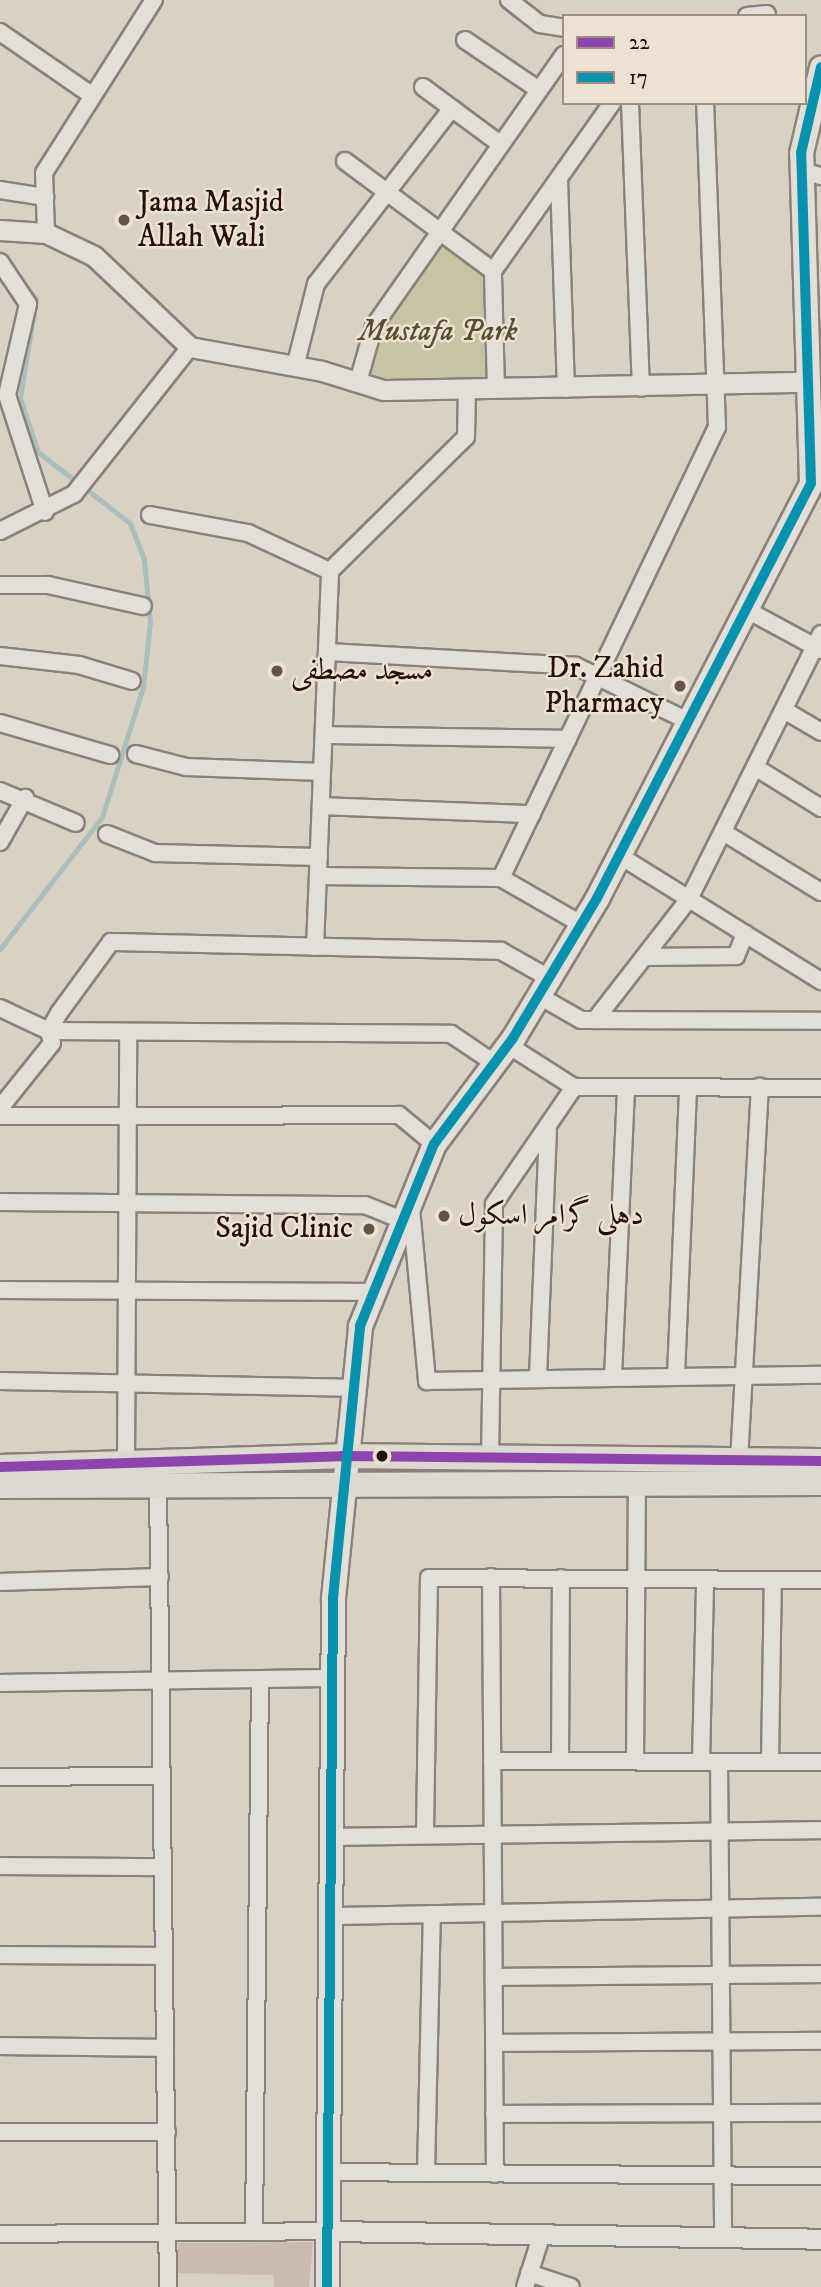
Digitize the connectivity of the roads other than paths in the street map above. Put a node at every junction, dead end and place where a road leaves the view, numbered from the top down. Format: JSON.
{"nodes":[{"id":1,"x":154,"y":0,"type":"edge"},
{"id":2,"x":509,"y":0,"type":"edge"},
{"id":3,"x":562,"y":27,"type":"edge"},
{"id":4,"x":0,"y":33,"type":"edge"},
{"id":5,"x":465,"y":40,"type":"dead end"},
{"id":6,"x":562,"y":58,"type":"edge"},
{"id":7,"x":821,"y":67,"type":"edge"},
{"id":8,"x":423,"y":87,"type":"dead end"},
{"id":9,"x":538,"y":90,"type":"junction"},
{"id":10,"x":90,"y":94,"type":"junction"},
{"id":11,"x":611,"y":105,"type":"edge"},
{"id":12,"x":630,"y":105,"type":"edge"},
{"id":13,"x":705,"y":105,"type":"edge"},
{"id":14,"x":452,"y":108,"type":"junction"},
{"id":15,"x":500,"y":145,"type":"junction"},
{"id":16,"x":345,"y":162,"type":"dead end"},
{"id":17,"x":811,"y":174,"type":"edge"},
{"id":18,"x":559,"y":179,"type":"junction"},
{"id":19,"x":0,"y":190,"type":"edge"},
{"id":20,"x":387,"y":192,"type":"junction"},
{"id":21,"x":45,"y":197,"type":"junction"},
{"id":22,"x":0,"y":230,"type":"edge"},
{"id":23,"x":439,"y":231,"type":"junction"},
{"id":24,"x":46,"y":233,"type":"junction"},
{"id":25,"x":0,"y":262,"type":"edge"},
{"id":26,"x":493,"y":271,"type":"junction"},
{"id":27,"x":190,"y":347,"type":"junction"},
{"id":28,"x":295,"y":367,"type":"junction"},
{"id":29,"x":358,"y":382,"type":"junction"},
{"id":30,"x":810,"y":382,"type":"junction"},
{"id":31,"x":715,"y":386,"type":"junction"},
{"id":32,"x":566,"y":388,"type":"junction"},
{"id":33,"x":641,"y":388,"type":"junction"},
{"id":34,"x":467,"y":389,"type":"junction"},
{"id":35,"x":496,"y":389,"type":"junction"},
{"id":36,"x":45,"y":512,"type":"junction"},
{"id":37,"x":150,"y":515,"type":"dead end"},
{"id":38,"x":0,"y":531,"type":"edge"},
{"id":39,"x":330,"y":571,"type":"junction"},
{"id":40,"x":0,"y":585,"type":"edge"},
{"id":41,"x":143,"y":606,"type":"dead end"},
{"id":42,"x":747,"y":610,"type":"junction"},
{"id":43,"x":819,"y":644,"type":"edge"},
{"id":44,"x":328,"y":652,"type":"junction"},
{"id":45,"x":0,"y":656,"type":"edge"},
{"id":46,"x":598,"y":675,"type":"junction"},
{"id":47,"x":132,"y":681,"type":"dead end"},
{"id":48,"x":784,"y":710,"type":"junction"},
{"id":49,"x":690,"y":722,"type":"junction"},
{"id":50,"x":0,"y":723,"type":"edge"},
{"id":51,"x":821,"y":732,"type":"edge"},
{"id":52,"x":324,"y":735,"type":"junction"},
{"id":53,"x":568,"y":739,"type":"junction"},
{"id":54,"x":136,"y":754,"type":"dead end"},
{"id":55,"x":110,"y":755,"type":"dead end"},
{"id":56,"x":755,"y":767,"type":"junction"},
{"id":57,"x":323,"y":772,"type":"junction"},
{"id":58,"x":0,"y":791,"type":"edge"},
{"id":59,"x":25,"y":798,"type":"junction"},
{"id":60,"x":321,"y":806,"type":"junction"},
{"id":61,"x":821,"y":808,"type":"edge"},
{"id":62,"x":531,"y":814,"type":"junction"},
{"id":63,"x":76,"y":823,"type":"dead end"},
{"id":64,"x":723,"y":832,"type":"junction"},
{"id":65,"x":107,"y":834,"type":"dead end"},
{"id":66,"x":0,"y":842,"type":"edge"},
{"id":67,"x":620,"y":856,"type":"junction"},
{"id":68,"x":319,"y":857,"type":"junction"},
{"id":69,"x":318,"y":876,"type":"junction"},
{"id":70,"x":501,"y":878,"type":"junction"},
{"id":71,"x":821,"y":892,"type":"edge"},
{"id":72,"x":690,"y":899,"type":"junction"},
{"id":73,"x":582,"y":924,"type":"junction"},
{"id":74,"x":746,"y":934,"type":"junction"},
{"id":75,"x":315,"y":947,"type":"junction"},
{"id":76,"x":644,"y":957,"type":"junction"},
{"id":77,"x":821,"y":981,"type":"edge"},
{"id":78,"x":544,"y":987,"type":"junction"},
{"id":79,"x":0,"y":1008,"type":"edge"},
{"id":80,"x":595,"y":1020,"type":"junction"},
{"id":81,"x":821,"y":1021,"type":"edge"},
{"id":82,"x":50,"y":1031,"type":"junction"},
{"id":83,"x":128,"y":1031,"type":"junction"},
{"id":84,"x":501,"y":1054,"type":"junction"},
{"id":85,"x":574,"y":1087,"type":"junction"},
{"id":86,"x":626,"y":1087,"type":"junction"},
{"id":87,"x":688,"y":1087,"type":"junction"},
{"id":88,"x":760,"y":1087,"type":"junction"},
{"id":89,"x":821,"y":1088,"type":"edge"},
{"id":90,"x":0,"y":1108,"type":"edge"},
{"id":91,"x":128,"y":1112,"type":"junction"},
{"id":92,"x":0,"y":1116,"type":"edge"},
{"id":93,"x":548,"y":1130,"type":"junction"},
{"id":94,"x":434,"y":1144,"type":"junction"},
{"id":95,"x":0,"y":1202,"type":"edge"},
{"id":96,"x":128,"y":1202,"type":"junction"},
{"id":97,"x":406,"y":1211,"type":"junction"},
{"id":98,"x":0,"y":1290,"type":"edge"},
{"id":99,"x":128,"y":1290,"type":"junction"},
{"id":100,"x":373,"y":1292,"type":"junction"},
{"id":101,"x":742,"y":1375,"type":"junction"},
{"id":102,"x":821,"y":1375,"type":"edge"},
{"id":103,"x":613,"y":1376,"type":"junction"},
{"id":104,"x":676,"y":1376,"type":"junction"},
{"id":105,"x":491,"y":1377,"type":"junction"},
{"id":106,"x":538,"y":1377,"type":"junction"},
{"id":107,"x":0,"y":1381,"type":"edge"},
{"id":108,"x":128,"y":1384,"type":"junction"},
{"id":109,"x":350,"y":1388,"type":"junction"},
{"id":110,"x":342,"y":1456,"type":"junction"},
{"id":111,"x":490,"y":1461,"type":"junction"},
{"id":112,"x":739,"y":1461,"type":"junction"},
{"id":113,"x":821,"y":1461,"type":"edge"},
{"id":114,"x":125,"y":1463,"type":"junction"},
{"id":115,"x":0,"y":1467,"type":"edge"},
{"id":116,"x":637,"y":1483,"type":"junction"},
{"id":117,"x":821,"y":1483,"type":"edge"},
{"id":118,"x":158,"y":1484,"type":"junction"},
{"id":119,"x":0,"y":1486,"type":"edge"},
{"id":120,"x":340,"y":1487,"type":"junction"},
{"id":121,"x":160,"y":1577,"type":"junction"},
{"id":122,"x":491,"y":1577,"type":"junction"},
{"id":123,"x":561,"y":1578,"type":"junction"},
{"id":124,"x":636,"y":1579,"type":"junction"},
{"id":125,"x":705,"y":1579,"type":"junction"},
{"id":126,"x":772,"y":1580,"type":"junction"},
{"id":127,"x":821,"y":1580,"type":"edge"},
{"id":128,"x":0,"y":1582,"type":"edge"},
{"id":129,"x":334,"y":1678,"type":"junction"},
{"id":130,"x":260,"y":1680,"type":"junction"},
{"id":131,"x":159,"y":1681,"type":"junction"},
{"id":132,"x":0,"y":1683,"type":"edge"},
{"id":133,"x":492,"y":1761,"type":"junction"},
{"id":134,"x":560,"y":1761,"type":"junction"},
{"id":135,"x":635,"y":1761,"type":"junction"},
{"id":136,"x":701,"y":1762,"type":"junction"},
{"id":137,"x":719,"y":1762,"type":"junction"},
{"id":138,"x":770,"y":1762,"type":"junction"},
{"id":139,"x":821,"y":1762,"type":"edge"},
{"id":140,"x":161,"y":1776,"type":"junction"},
{"id":141,"x":0,"y":1777,"type":"edge"},
{"id":142,"x":720,"y":1830,"type":"junction"},
{"id":143,"x":821,"y":1830,"type":"edge"},
{"id":144,"x":425,"y":1832,"type":"junction"},
{"id":145,"x":493,"y":1832,"type":"junction"},
{"id":146,"x":334,"y":1837,"type":"junction"},
{"id":147,"x":0,"y":1866,"type":"edge"},
{"id":148,"x":162,"y":1867,"type":"junction"},
{"id":149,"x":821,"y":1907,"type":"edge"},
{"id":150,"x":720,"y":1909,"type":"junction"},
{"id":151,"x":493,"y":1913,"type":"junction"},
{"id":152,"x":432,"y":1914,"type":"junction"},
{"id":153,"x":332,"y":1916,"type":"junction"},
{"id":154,"x":0,"y":1955,"type":"edge"},
{"id":155,"x":164,"y":1956,"type":"junction"},
{"id":156,"x":721,"y":1975,"type":"junction"},
{"id":157,"x":821,"y":1975,"type":"edge"},
{"id":158,"x":494,"y":1977,"type":"junction"},
{"id":159,"x":821,"y":2041,"type":"edge"},
{"id":160,"x":722,"y":2042,"type":"junction"},
{"id":161,"x":494,"y":2043,"type":"junction"},
{"id":162,"x":0,"y":2046,"type":"edge"},
{"id":163,"x":165,"y":2048,"type":"junction"},
{"id":164,"x":722,"y":2113,"type":"junction"},
{"id":165,"x":821,"y":2113,"type":"edge"},
{"id":166,"x":494,"y":2114,"type":"junction"},
{"id":167,"x":0,"y":2132,"type":"edge"},
{"id":168,"x":166,"y":2132,"type":"junction"},
{"id":169,"x":331,"y":2172,"type":"junction"},
{"id":170,"x":426,"y":2173,"type":"junction"},
{"id":171,"x":495,"y":2174,"type":"junction"},
{"id":172,"x":722,"y":2175,"type":"junction"},
{"id":173,"x":821,"y":2176,"type":"edge"},
{"id":174,"x":330,"y":2231,"type":"junction"},
{"id":175,"x":254,"y":2232,"type":"junction"},
{"id":176,"x":168,"y":2233,"type":"junction"},
{"id":177,"x":0,"y":2234,"type":"edge"},
{"id":178,"x":541,"y":2237,"type":"junction"},
{"id":179,"x":723,"y":2238,"type":"junction"},
{"id":180,"x":821,"y":2239,"type":"edge"},
{"id":181,"x":527,"y":2280,"type":"edge"},
{"id":182,"x":169,"y":2287,"type":"edge"},
{"id":183,"x":327,"y":2287,"type":"edge"},
{"id":184,"x":571,"y":2287,"type":"edge"}],
"edges":[{"from":1,"to":10,"type":"street"},
{"from":2,"to":3,"type":"street"},
{"from":4,"to":10,"type":"street"},
{"from":5,"to":9,"type":"street"},
{"from":6,"to":9,"type":"street"},
{"from":7,"to":17,"type":"main road"},
{"from":8,"to":14,"type":"street"},
{"from":9,"to":15,"type":"street"},
{"from":10,"to":21,"type":"street"},
{"from":11,"to":18,"type":"street"},
{"from":12,"to":33,"type":"street"},
{"from":13,"to":31,"type":"street"},
{"from":14,"to":15,"type":"street"},
{"from":14,"to":20,"type":"street"},
{"from":15,"to":23,"type":"street"},
{"from":16,"to":20,"type":"street"},
{"from":17,"to":30,"type":"main road"},
{"from":18,"to":26,"type":"street"},
{"from":18,"to":32,"type":"street"},
{"from":19,"to":21,"type":"street"},
{"from":20,"to":23,"type":"street"},
{"from":20,"to":28,"type":"street"},
{"from":21,"to":24,"type":"street"},
{"from":22,"to":24,"type":"street"},
{"from":23,"to":26,"type":"street"},
{"from":23,"to":29,"type":"street"},
{"from":24,"to":27,"type":"street"},
{"from":25,"to":36,"type":"street"},
{"from":26,"to":35,"type":"street"},
{"from":27,"to":28,"type":"street"},
{"from":27,"to":36,"type":"street"},
{"from":28,"to":29,"type":"street"},
{"from":29,"to":34,"type":"street"},
{"from":30,"to":31,"type":"street"},
{"from":30,"to":42,"type":"main road"},
{"from":31,"to":33,"type":"street"},
{"from":31,"to":46,"type":"street"},
{"from":32,"to":33,"type":"street"},
{"from":32,"to":35,"type":"street"},
{"from":34,"to":35,"type":"street"},
{"from":34,"to":39,"type":"street"},
{"from":36,"to":38,"type":"street"},
{"from":37,"to":39,"type":"street"},
{"from":39,"to":44,"type":"street"},
{"from":40,"to":41,"type":"street"},
{"from":42,"to":43,"type":"street"},
{"from":42,"to":49,"type":"main road"},
{"from":43,"to":48,"type":"street"},
{"from":44,"to":46,"type":"street"},
{"from":44,"to":52,"type":"street"},
{"from":45,"to":47,"type":"street"},
{"from":46,"to":49,"type":"street"},
{"from":46,"to":53,"type":"street"},
{"from":48,"to":51,"type":"street"},
{"from":48,"to":56,"type":"street"},
{"from":49,"to":67,"type":"main road"},
{"from":50,"to":55,"type":"street"},
{"from":52,"to":53,"type":"street"},
{"from":52,"to":57,"type":"street"},
{"from":53,"to":62,"type":"street"},
{"from":54,"to":57,"type":"street"},
{"from":56,"to":61,"type":"street"},
{"from":56,"to":64,"type":"street"},
{"from":57,"to":60,"type":"street"},
{"from":58,"to":59,"type":"street"},
{"from":59,"to":63,"type":"street"},
{"from":59,"to":66,"type":"street"},
{"from":60,"to":62,"type":"street"},
{"from":60,"to":68,"type":"street"},
{"from":62,"to":70,"type":"street"},
{"from":64,"to":71,"type":"street"},
{"from":64,"to":72,"type":"street"},
{"from":65,"to":68,"type":"street"},
{"from":67,"to":72,"type":"street"},
{"from":67,"to":73,"type":"main road"},
{"from":68,"to":69,"type":"street"},
{"from":69,"to":70,"type":"street"},
{"from":69,"to":75,"type":"street"},
{"from":70,"to":73,"type":"street"},
{"from":72,"to":74,"type":"street"},
{"from":72,"to":76,"type":"street"},
{"from":73,"to":78,"type":"main road"},
{"from":74,"to":76,"type":"street"},
{"from":74,"to":77,"type":"street"},
{"from":75,"to":78,"type":"street"},
{"from":75,"to":82,"type":"street"},
{"from":76,"to":80,"type":"street"},
{"from":78,"to":80,"type":"street"},
{"from":78,"to":84,"type":"main road"},
{"from":79,"to":82,"type":"street"},
{"from":80,"to":81,"type":"street"},
{"from":82,"to":83,"type":"street"},
{"from":82,"to":90,"type":"street"},
{"from":83,"to":84,"type":"street"},
{"from":83,"to":91,"type":"street"},
{"from":84,"to":85,"type":"street"},
{"from":84,"to":94,"type":"main road"},
{"from":85,"to":86,"type":"street"},
{"from":85,"to":93,"type":"street"},
{"from":86,"to":87,"type":"street"},
{"from":86,"to":103,"type":"street"},
{"from":87,"to":88,"type":"street"},
{"from":87,"to":104,"type":"street"},
{"from":88,"to":89,"type":"street"},
{"from":88,"to":101,"type":"street"},
{"from":91,"to":92,"type":"street"},
{"from":91,"to":94,"type":"street"},
{"from":91,"to":96,"type":"street"},
{"from":93,"to":105,"type":"street"},
{"from":93,"to":106,"type":"street"},
{"from":94,"to":97,"type":"main road"},
{"from":95,"to":96,"type":"street"},
{"from":96,"to":97,"type":"street"},
{"from":96,"to":99,"type":"street"},
{"from":97,"to":100,"type":"main road"},
{"from":97,"to":105,"type":"street"},
{"from":98,"to":99,"type":"street"},
{"from":99,"to":100,"type":"street"},
{"from":99,"to":108,"type":"street"},
{"from":100,"to":109,"type":"main road"},
{"from":101,"to":102,"type":"street"},
{"from":101,"to":104,"type":"street"},
{"from":101,"to":112,"type":"street"},
{"from":103,"to":104,"type":"street"},
{"from":103,"to":106,"type":"street"},
{"from":105,"to":106,"type":"street"},
{"from":105,"to":111,"type":"street"},
{"from":107,"to":108,"type":"street"},
{"from":108,"to":109,"type":"street"},
{"from":108,"to":114,"type":"street"},
{"from":109,"to":110,"type":"main road"},
{"from":110,"to":111,"type":"main road"},
{"from":110,"to":114,"type":"main road"},
{"from":110,"to":120,"type":"main road"},
{"from":111,"to":112,"type":"main road"},
{"from":112,"to":113,"type":"main road"},
{"from":114,"to":115,"type":"main road"},
{"from":116,"to":117,"type":"main road"},
{"from":116,"to":120,"type":"main road"},
{"from":116,"to":124,"type":"street"},
{"from":118,"to":119,"type":"main road"},
{"from":118,"to":120,"type":"main road"},
{"from":118,"to":121,"type":"street"},
{"from":120,"to":129,"type":"main road"},
{"from":121,"to":128,"type":"street"},
{"from":121,"to":131,"type":"street"},
{"from":122,"to":123,"type":"street"},
{"from":122,"to":133,"type":"street"},
{"from":122,"to":144,"type":"street"},
{"from":123,"to":124,"type":"street"},
{"from":123,"to":134,"type":"street"},
{"from":124,"to":125,"type":"street"},
{"from":124,"to":135,"type":"street"},
{"from":125,"to":126,"type":"street"},
{"from":125,"to":136,"type":"street"},
{"from":126,"to":127,"type":"street"},
{"from":126,"to":138,"type":"street"},
{"from":129,"to":130,"type":"street"},
{"from":129,"to":146,"type":"main road"},
{"from":130,"to":131,"type":"street"},
{"from":130,"to":175,"type":"street"},
{"from":131,"to":132,"type":"street"},
{"from":131,"to":140,"type":"street"},
{"from":133,"to":134,"type":"street"},
{"from":133,"to":145,"type":"street"},
{"from":134,"to":135,"type":"street"},
{"from":135,"to":136,"type":"street"},
{"from":136,"to":137,"type":"street"},
{"from":137,"to":138,"type":"street"},
{"from":137,"to":142,"type":"street"},
{"from":138,"to":139,"type":"street"},
{"from":140,"to":141,"type":"street"},
{"from":140,"to":148,"type":"street"},
{"from":142,"to":143,"type":"street"},
{"from":142,"to":145,"type":"street"},
{"from":142,"to":150,"type":"street"},
{"from":144,"to":145,"type":"street"},
{"from":144,"to":146,"type":"street"},
{"from":145,"to":151,"type":"street"},
{"from":146,"to":153,"type":"main road"},
{"from":147,"to":148,"type":"street"},
{"from":148,"to":155,"type":"street"},
{"from":149,"to":150,"type":"street"},
{"from":150,"to":151,"type":"street"},
{"from":150,"to":156,"type":"street"},
{"from":151,"to":152,"type":"street"},
{"from":151,"to":158,"type":"street"},
{"from":152,"to":153,"type":"street"},
{"from":152,"to":170,"type":"street"},
{"from":153,"to":169,"type":"main road"},
{"from":154,"to":155,"type":"street"},
{"from":155,"to":163,"type":"street"},
{"from":156,"to":157,"type":"street"},
{"from":156,"to":158,"type":"street"},
{"from":156,"to":160,"type":"street"},
{"from":158,"to":161,"type":"street"},
{"from":159,"to":160,"type":"street"},
{"from":160,"to":161,"type":"street"},
{"from":160,"to":164,"type":"street"},
{"from":161,"to":166,"type":"street"},
{"from":162,"to":163,"type":"street"},
{"from":163,"to":168,"type":"street"},
{"from":164,"to":165,"type":"street"},
{"from":164,"to":166,"type":"street"},
{"from":164,"to":172,"type":"street"},
{"from":166,"to":171,"type":"street"},
{"from":167,"to":168,"type":"street"},
{"from":168,"to":176,"type":"street"},
{"from":169,"to":170,"type":"street"},
{"from":169,"to":174,"type":"main road"},
{"from":170,"to":171,"type":"street"},
{"from":171,"to":172,"type":"street"},
{"from":172,"to":173,"type":"street"},
{"from":172,"to":179,"type":"street"},
{"from":174,"to":175,"type":"street"},
{"from":174,"to":178,"type":"street"},
{"from":174,"to":183,"type":"main road"},
{"from":175,"to":176,"type":"street"},
{"from":176,"to":177,"type":"street"},
{"from":176,"to":182,"type":"street"},
{"from":178,"to":179,"type":"street"},
{"from":178,"to":181,"type":"street"},
{"from":179,"to":180,"type":"street"},
{"from":181,"to":184,"type":"street"}]}
